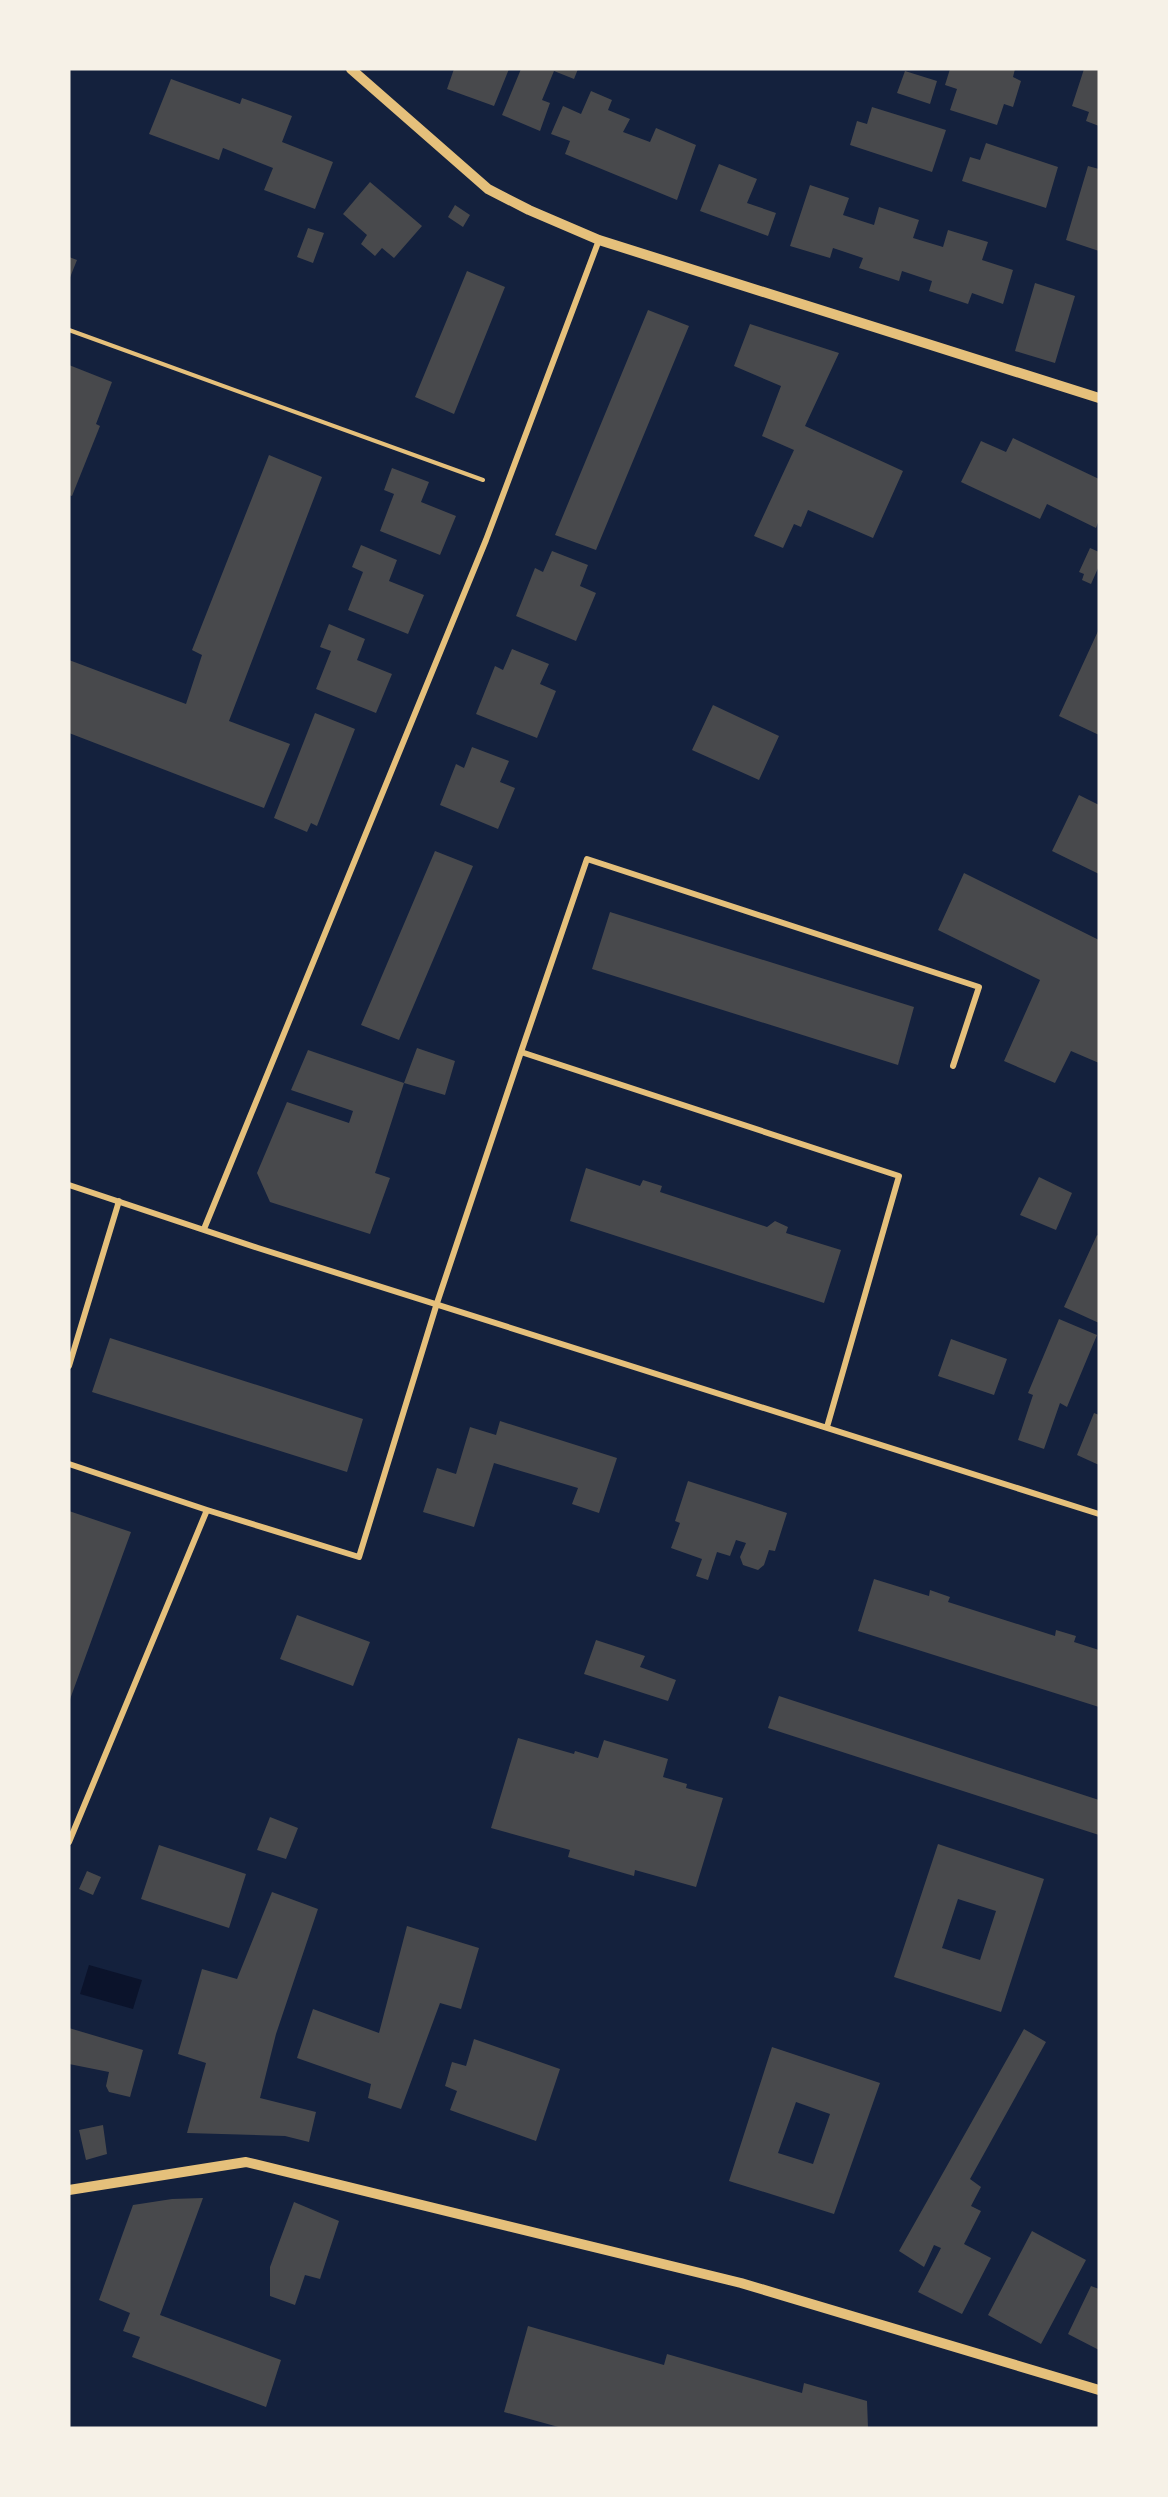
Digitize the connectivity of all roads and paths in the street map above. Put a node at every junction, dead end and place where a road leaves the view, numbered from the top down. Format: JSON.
{"nodes":[{"id":1,"x":351,"y":69,"type":"edge"},
{"id":2,"x":599,"y":240,"type":"junction"},
{"id":3,"x":69,"y":330,"type":"edge"},
{"id":4,"x":1099,"y":398,"type":"edge"},
{"id":5,"x":506,"y":489,"type":"junction"},
{"id":6,"x":521,"y":1052,"type":"junction"},
{"id":7,"x":953,"y":1066,"type":"dead end"},
{"id":8,"x":69,"y":1185,"type":"edge"},
{"id":9,"x":119,"y":1201,"type":"junction"},
{"id":10,"x":204,"y":1229,"type":"junction"},
{"id":11,"x":437,"y":1303,"type":"junction"},
{"id":12,"x":69,"y":1366,"type":"edge"},
{"id":13,"x":827,"y":1426,"type":"junction"},
{"id":14,"x":69,"y":1464,"type":"edge"},
{"id":15,"x":207,"y":1510,"type":"junction"},
{"id":16,"x":1099,"y":1515,"type":"edge"},
{"id":17,"x":69,"y":1842,"type":"edge"},
{"id":18,"x":69,"y":2190,"type":"edge"},
{"id":19,"x":1099,"y":2390,"type":"edge"}],
"edges":[{"from":1,"to":2,"type":"street"},
{"from":2,"to":4,"type":"street"},
{"from":2,"to":5,"type":"street"},
{"from":3,"to":5,"type":"path"},
{"from":5,"to":10,"type":"street"},
{"from":6,"to":7,"type":"street"},
{"from":6,"to":11,"type":"street"},
{"from":6,"to":13,"type":"street"},
{"from":8,"to":9,"type":"street"},
{"from":9,"to":10,"type":"street"},
{"from":9,"to":12,"type":"street"},
{"from":10,"to":11,"type":"street"},
{"from":11,"to":13,"type":"street"},
{"from":11,"to":15,"type":"street"},
{"from":13,"to":16,"type":"street"},
{"from":14,"to":15,"type":"street"},
{"from":15,"to":17,"type":"street"},
{"from":18,"to":19,"type":"street"}]}
